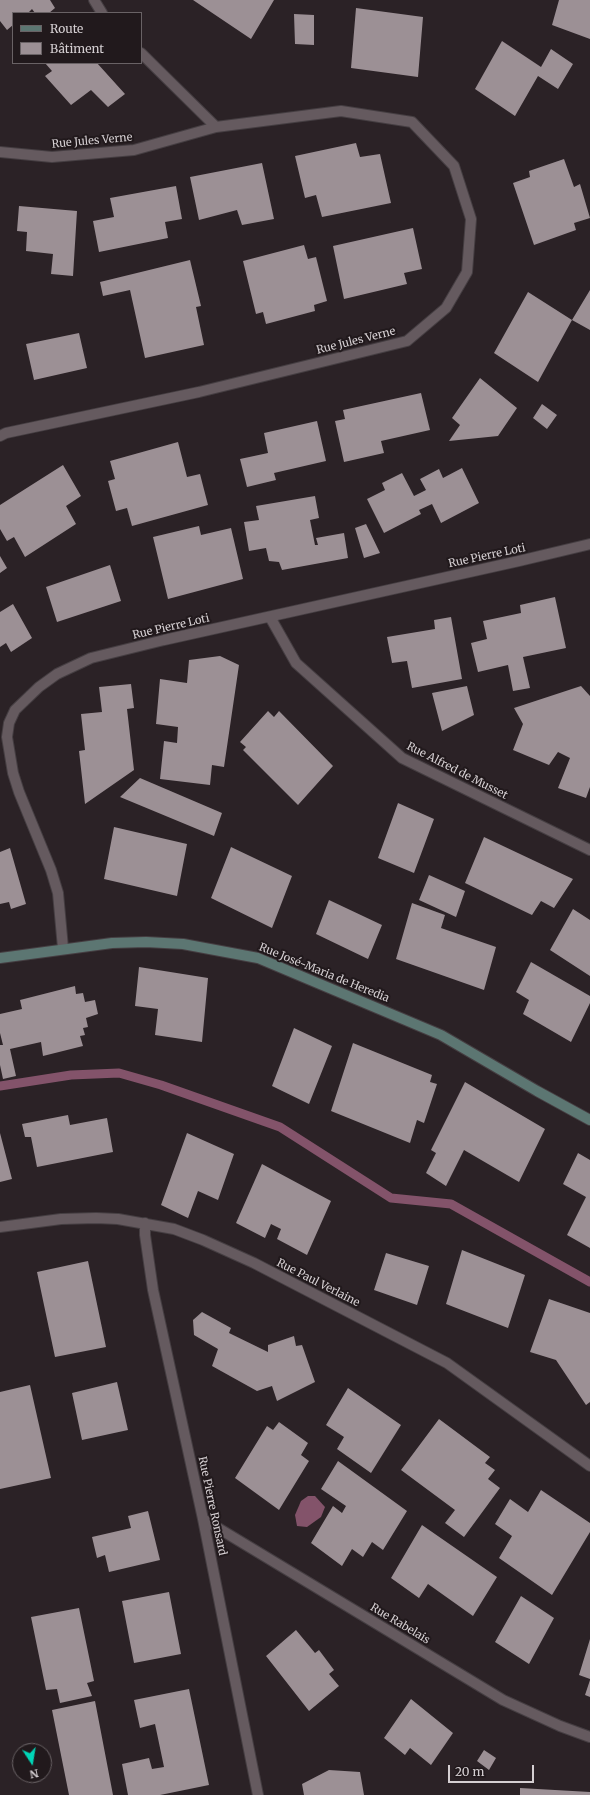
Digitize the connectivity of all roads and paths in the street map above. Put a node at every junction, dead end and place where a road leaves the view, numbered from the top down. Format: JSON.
{"nodes":[{"id":1,"x":94,"y":0,"type":"edge"},
{"id":2,"x":101,"y":12,"type":"edge"},
{"id":3,"x":142,"y":54,"type":"edge"},
{"id":4,"x":216,"y":127,"type":"junction"},
{"id":5,"x":0,"y":152,"type":"edge"},
{"id":6,"x":2,"y":433,"type":"edge"},
{"id":7,"x":590,"y":544,"type":"edge"},
{"id":8,"x":270,"y":617,"type":"junction"},
{"id":9,"x":590,"y":850,"type":"edge"},
{"id":10,"x":63,"y":948,"type":"junction"},
{"id":11,"x":0,"y":958,"type":"edge"},
{"id":12,"x":590,"y":1120,"type":"edge"},
{"id":13,"x":145,"y":1223,"type":"junction"},
{"id":14,"x":0,"y":1227,"type":"edge"},
{"id":15,"x":590,"y":1466,"type":"edge"},
{"id":16,"x":203,"y":1519,"type":"junction"},
{"id":17,"x":590,"y":1737,"type":"edge"},
{"id":18,"x":258,"y":1795,"type":"edge"}],
"edges":[{"from":1,"to":2,"type":"street"},
{"from":3,"to":4,"type":"street"},
{"from":4,"to":5,"type":"street","name":"Rue Jules Verne"},
{"from":4,"to":6,"type":"street","name":"Rue Jules Verne"},
{"from":7,"to":8,"type":"street","name":"Rue Pierre Loti"},
{"from":8,"to":9,"type":"street","name":"Rue Alfred de Musset"},
{"from":8,"to":10,"type":"street","name":"Rue Pierre Loti"},
{"from":10,"to":11,"type":"street","name":"Rue José-Maria de Heredia"},
{"from":10,"to":12,"type":"street","name":"Rue José-Maria de Heredia"},
{"from":13,"to":14,"type":"street","name":"Rue Paul Verlaine"},
{"from":13,"to":15,"type":"street","name":"Rue Paul Verlaine"},
{"from":13,"to":16,"type":"street","name":"Rue Pierre Ronsard"},
{"from":16,"to":17,"type":"street","name":"Rue Rabelais"},
{"from":16,"to":18,"type":"street","name":"Rue Pierre Ronsard"}]}
